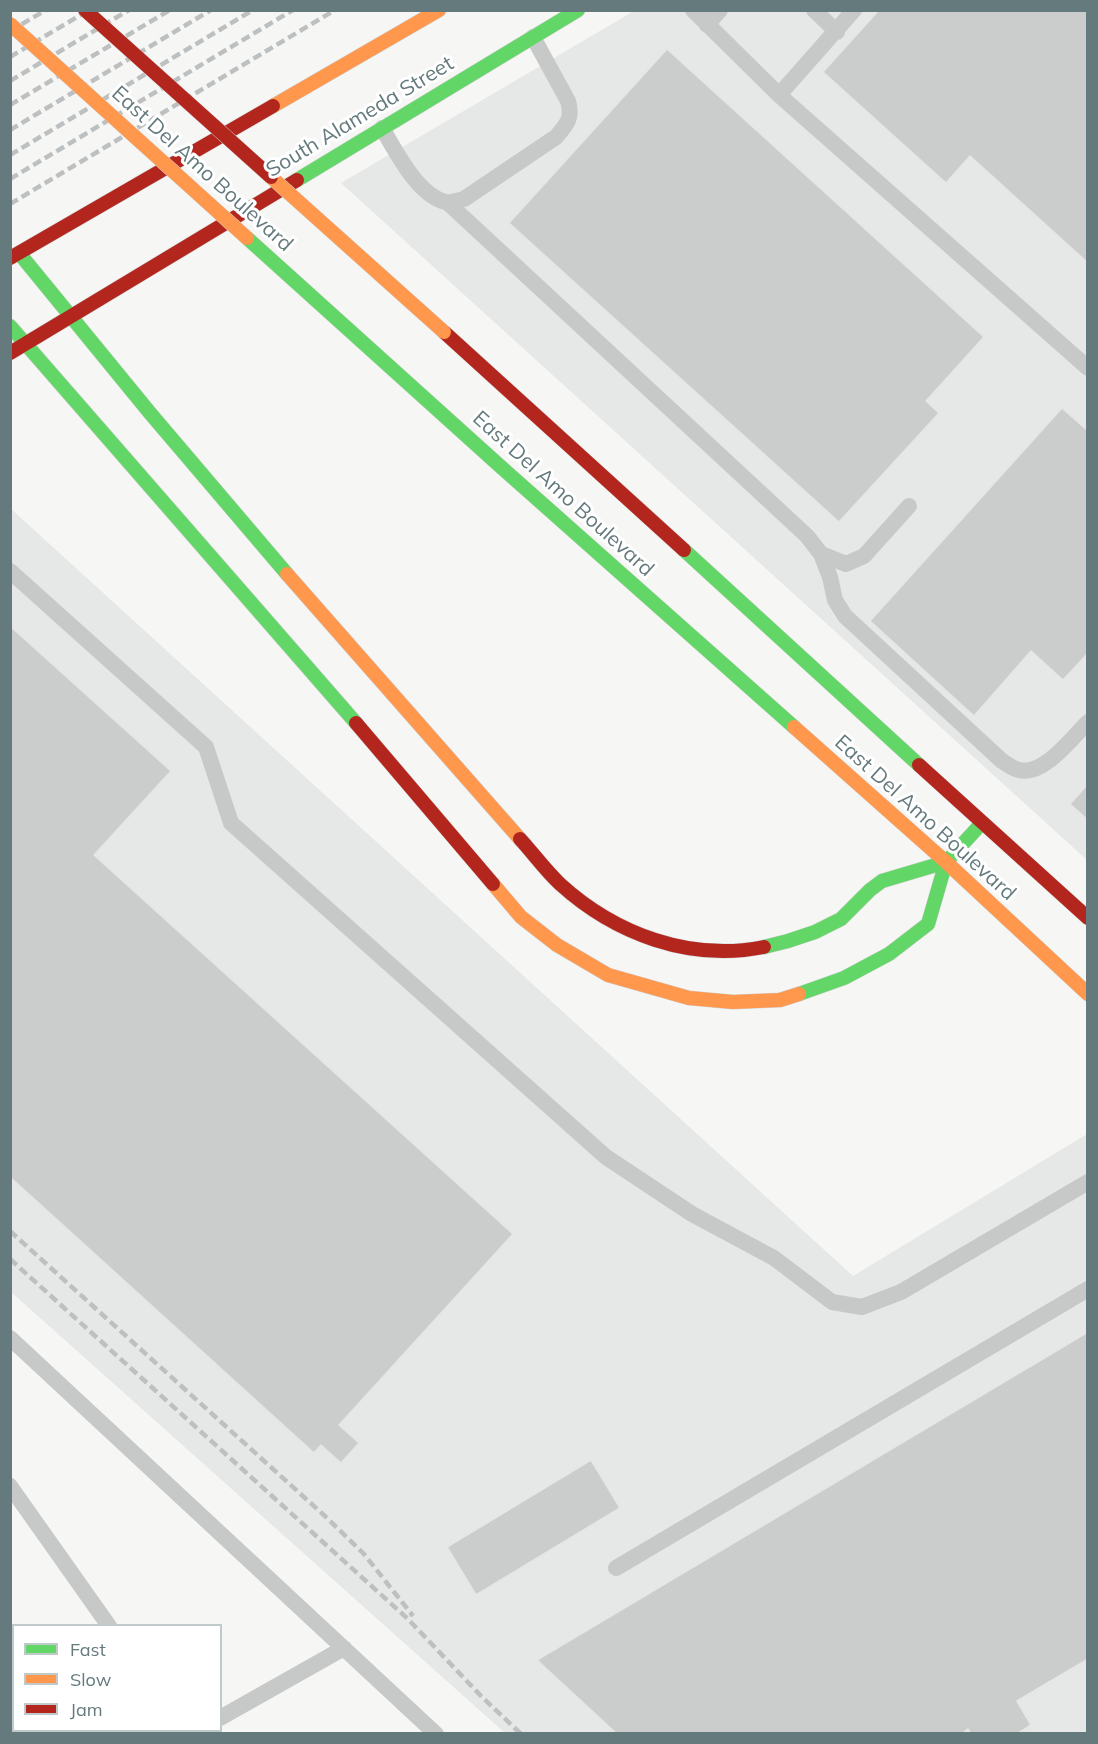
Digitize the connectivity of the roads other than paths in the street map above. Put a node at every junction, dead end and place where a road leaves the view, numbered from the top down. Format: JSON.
{"nodes":[{"id":1,"x":85,"y":10,"type":"edge"},
{"id":2,"x":440,"y":10,"type":"edge"},
{"id":3,"x":578,"y":10,"type":"edge"},
{"id":4,"x":693,"y":10,"type":"edge"},
{"id":5,"x":720,"y":10,"type":"edge"},
{"id":6,"x":814,"y":10,"type":"edge"},
{"id":7,"x":855,"y":10,"type":"edge"},
{"id":8,"x":10,"y":24,"type":"edge"},
{"id":9,"x":707,"y":25,"type":"junction"},
{"id":10,"x":837,"y":32,"type":"junction"},
{"id":11,"x":532,"y":38,"type":"junction"},
{"id":12,"x":779,"y":95,"type":"junction"},
{"id":13,"x":381,"y":128,"type":"junction"},
{"id":14,"x":448,"y":203,"type":"junction"},
{"id":15,"x":15,"y":256,"type":"edge"},
{"id":16,"x":71,"y":318,"type":"junction"},
{"id":17,"x":10,"y":326,"type":"edge"},
{"id":18,"x":24,"y":345,"type":"junction"},
{"id":19,"x":10,"y":353,"type":"edge"},
{"id":20,"x":1088,"y":368,"type":"edge"},
{"id":21,"x":909,"y":506,"type":"dead end"},
{"id":22,"x":821,"y":554,"type":"junction"},
{"id":23,"x":10,"y":571,"type":"edge"},
{"id":24,"x":1088,"y":722,"type":"edge"},
{"id":25,"x":982,"y":823,"type":"junction"},
{"id":26,"x":946,"y":862,"type":"junction"},
{"id":27,"x":1088,"y":918,"type":"edge"},
{"id":28,"x":1088,"y":994,"type":"edge"},
{"id":29,"x":1088,"y":1182,"type":"edge"},
{"id":30,"x":1088,"y":1289,"type":"edge"},
{"id":31,"x":10,"y":1338,"type":"edge"},
{"id":32,"x":10,"y":1486,"type":"edge"},
{"id":33,"x":616,"y":1568,"type":"dead end"},
{"id":34,"x":108,"y":1624,"type":"edge"},
{"id":35,"x":344,"y":1648,"type":"junction"},
{"id":36,"x":222,"y":1718,"type":"edge"},
{"id":37,"x":436,"y":1734,"type":"edge"}],
"edges":[{"from":1,"to":25,"type":"main road","name":"East Del Amo Boulevard","bridge":true},
{"from":2,"to":15,"type":"main road"},
{"from":3,"to":11,"type":"main road","name":"South Alameda Street"},
{"from":4,"to":9,"type":"lane"},
{"from":5,"to":9,"type":"lane"},
{"from":6,"to":10,"type":"lane"},
{"from":7,"to":10,"type":"lane"},
{"from":8,"to":26,"type":"main road","name":"East Del Amo Boulevard","bridge":true},
{"from":9,"to":12,"type":"lane"},
{"from":10,"to":12,"type":"lane"},
{"from":11,"to":13,"type":"main road","name":"South Alameda Street"},
{"from":11,"to":14,"type":"lane"},
{"from":12,"to":20,"type":"lane"},
{"from":13,"to":14,"type":"lane"},
{"from":13,"to":16,"type":"main road","name":"South Alameda Street"},
{"from":14,"to":22,"type":"lane"},
{"from":15,"to":16,"type":"main road"},
{"from":16,"to":18,"type":"main road","name":"South Alameda Street"},
{"from":16,"to":26,"type":"main road"},
{"from":17,"to":18,"type":"main road"},
{"from":18,"to":19,"type":"main road","name":"South Alameda Street"},
{"from":18,"to":26,"type":"main road"},
{"from":21,"to":22,"type":"lane"},
{"from":22,"to":24,"type":"lane"},
{"from":23,"to":29,"type":"lane"},
{"from":25,"to":26,"type":"main road"},
{"from":25,"to":27,"type":"main road","name":"East Del Amo Boulevard"},
{"from":26,"to":28,"type":"main road","name":"East Del Amo Boulevard"},
{"from":30,"to":33,"type":"lane"},
{"from":31,"to":35,"type":"lane"},
{"from":32,"to":34,"type":"lane"},
{"from":35,"to":36,"type":"lane"},
{"from":35,"to":37,"type":"lane"}]}
